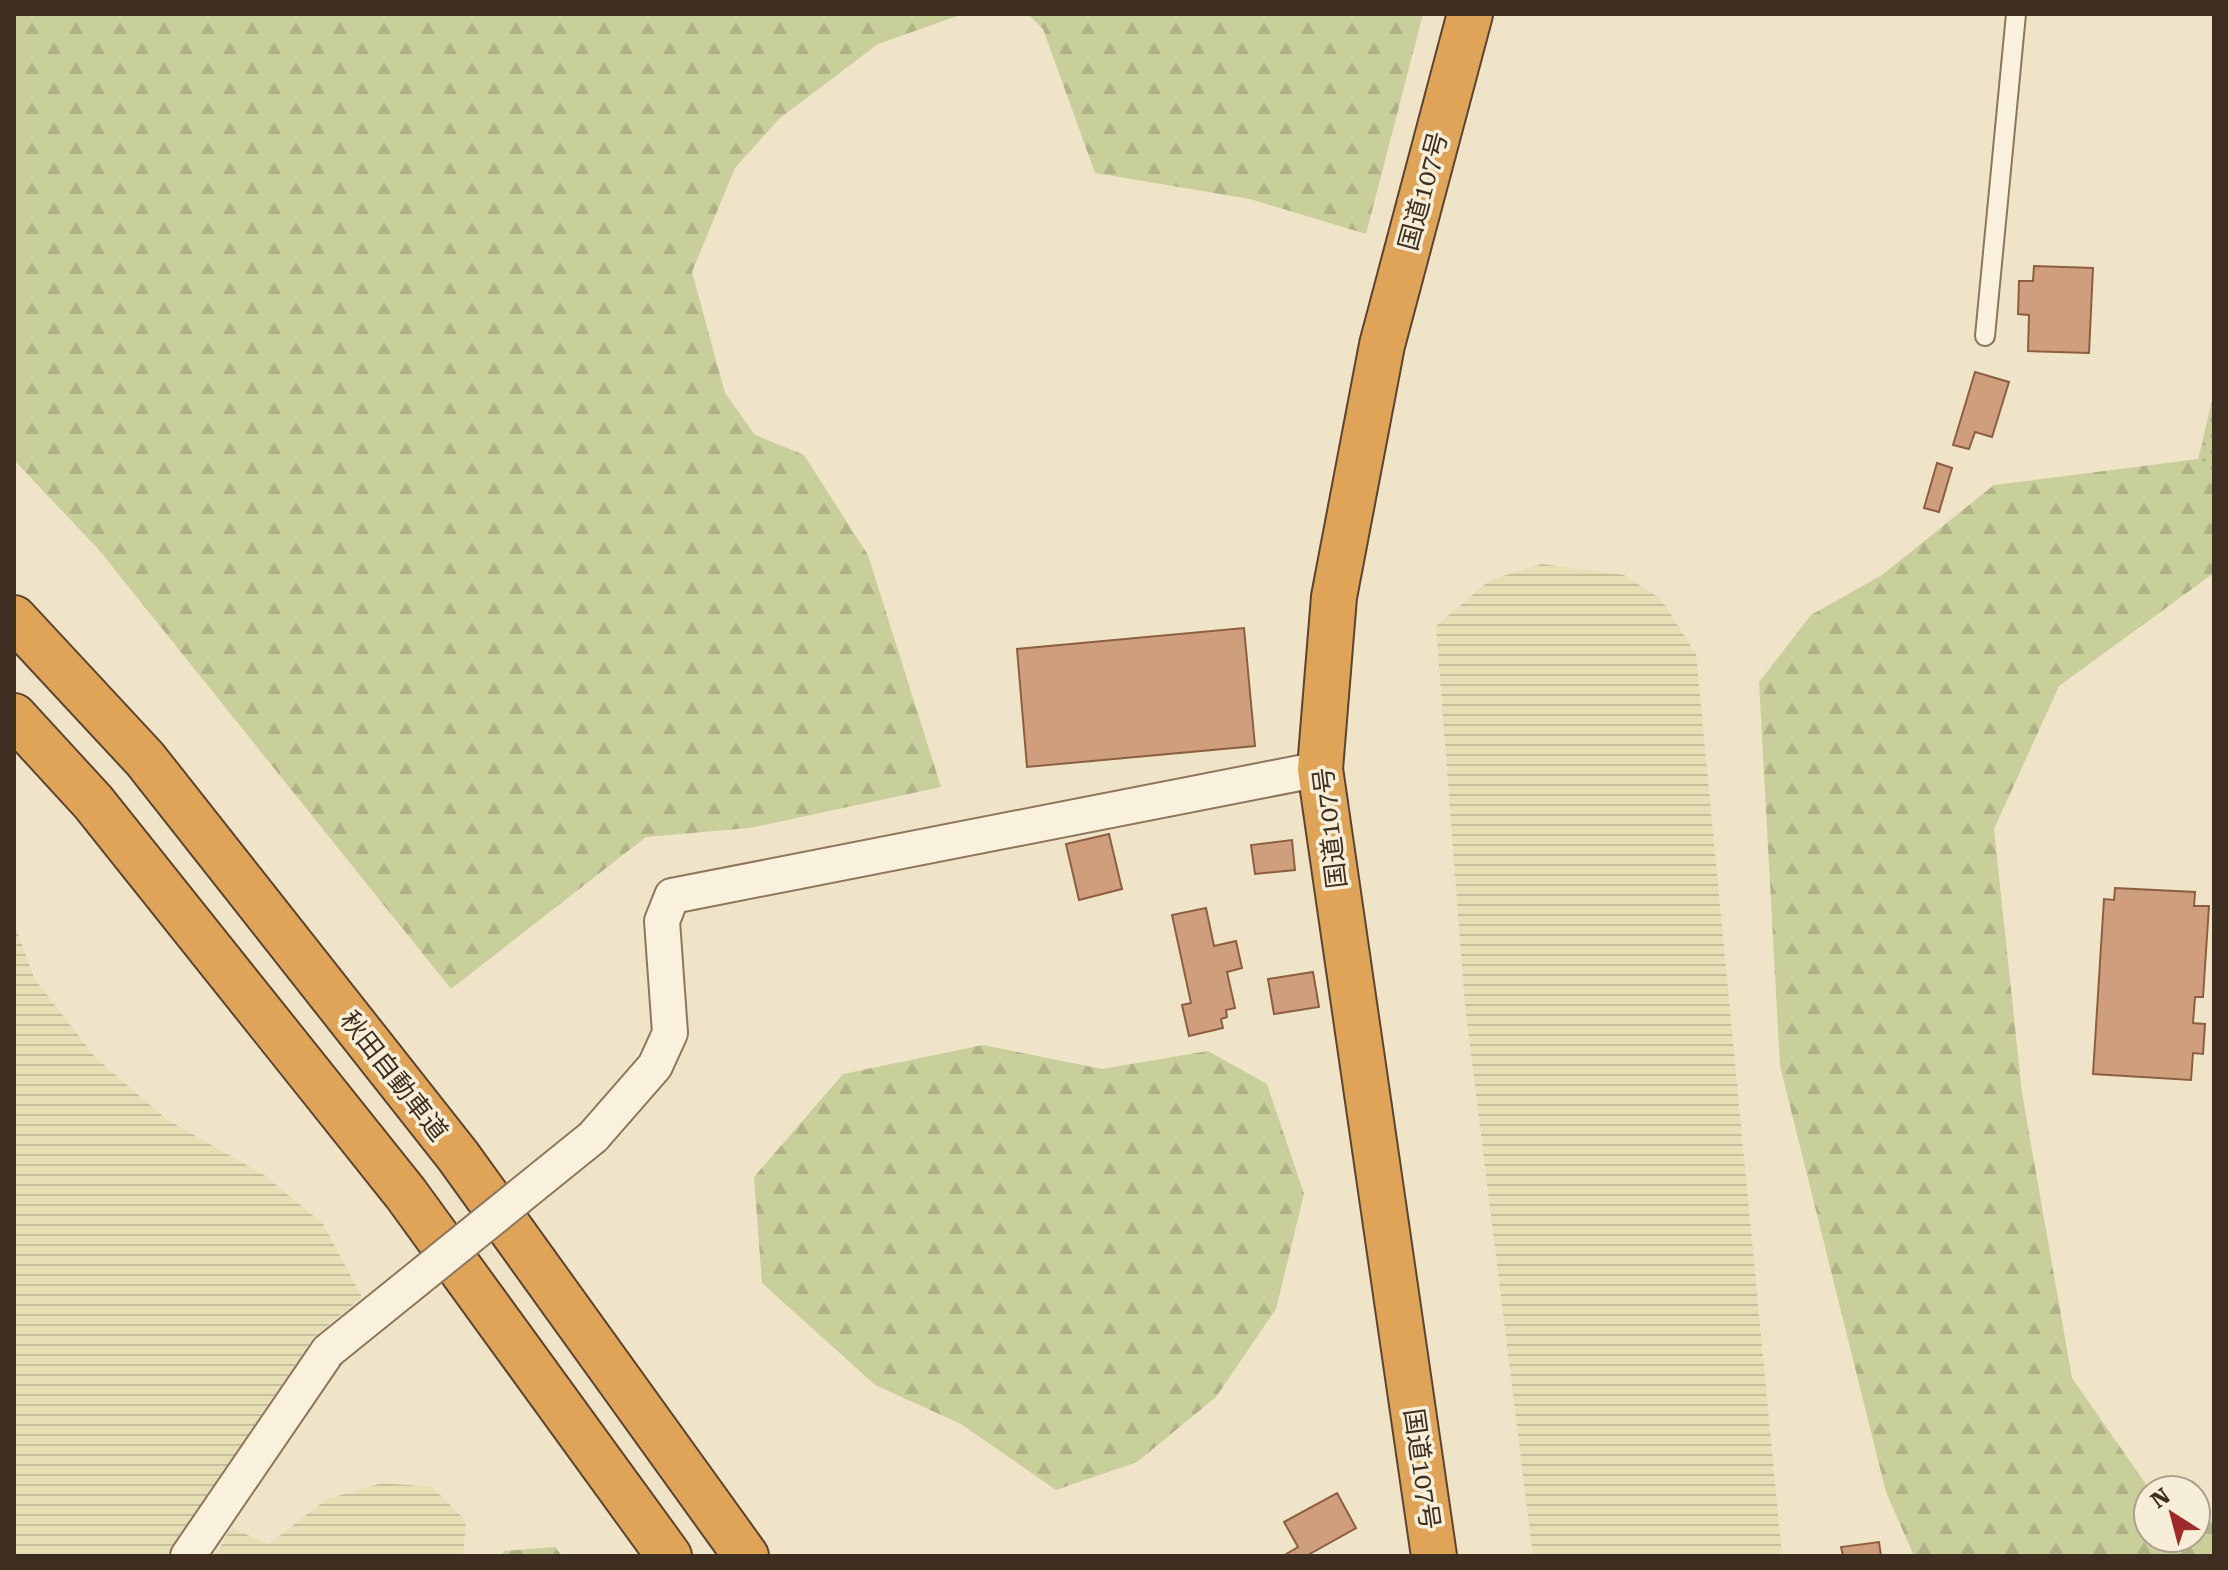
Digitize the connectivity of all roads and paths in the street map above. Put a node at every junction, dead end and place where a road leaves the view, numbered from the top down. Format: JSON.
{"nodes":[{"id":1,"x":1470,"y":14,"type":"edge"},
{"id":2,"x":2016,"y":14,"type":"edge"},
{"id":3,"x":1985,"y":336,"type":"dead end"},
{"id":4,"x":14,"y":618,"type":"edge"},
{"id":5,"x":14,"y":716,"type":"edge"},
{"id":6,"x":1320,"y":769,"type":"junction"},
{"id":7,"x":188,"y":1556,"type":"edge"},
{"id":8,"x":669,"y":1556,"type":"edge"},
{"id":9,"x":746,"y":1556,"type":"edge"},
{"id":10,"x":1434,"y":1556,"type":"edge"}],
"edges":[{"from":1,"to":6,"type":"highway","name":"国道107号"},
{"from":2,"to":3,"type":"lane"},
{"from":4,"to":9,"type":"highway","name":"秋田自動車道"},
{"from":5,"to":8,"type":"highway"},
{"from":6,"to":7,"type":"street","bridge":true},
{"from":6,"to":10,"type":"highway","name":"国道107号"}]}
